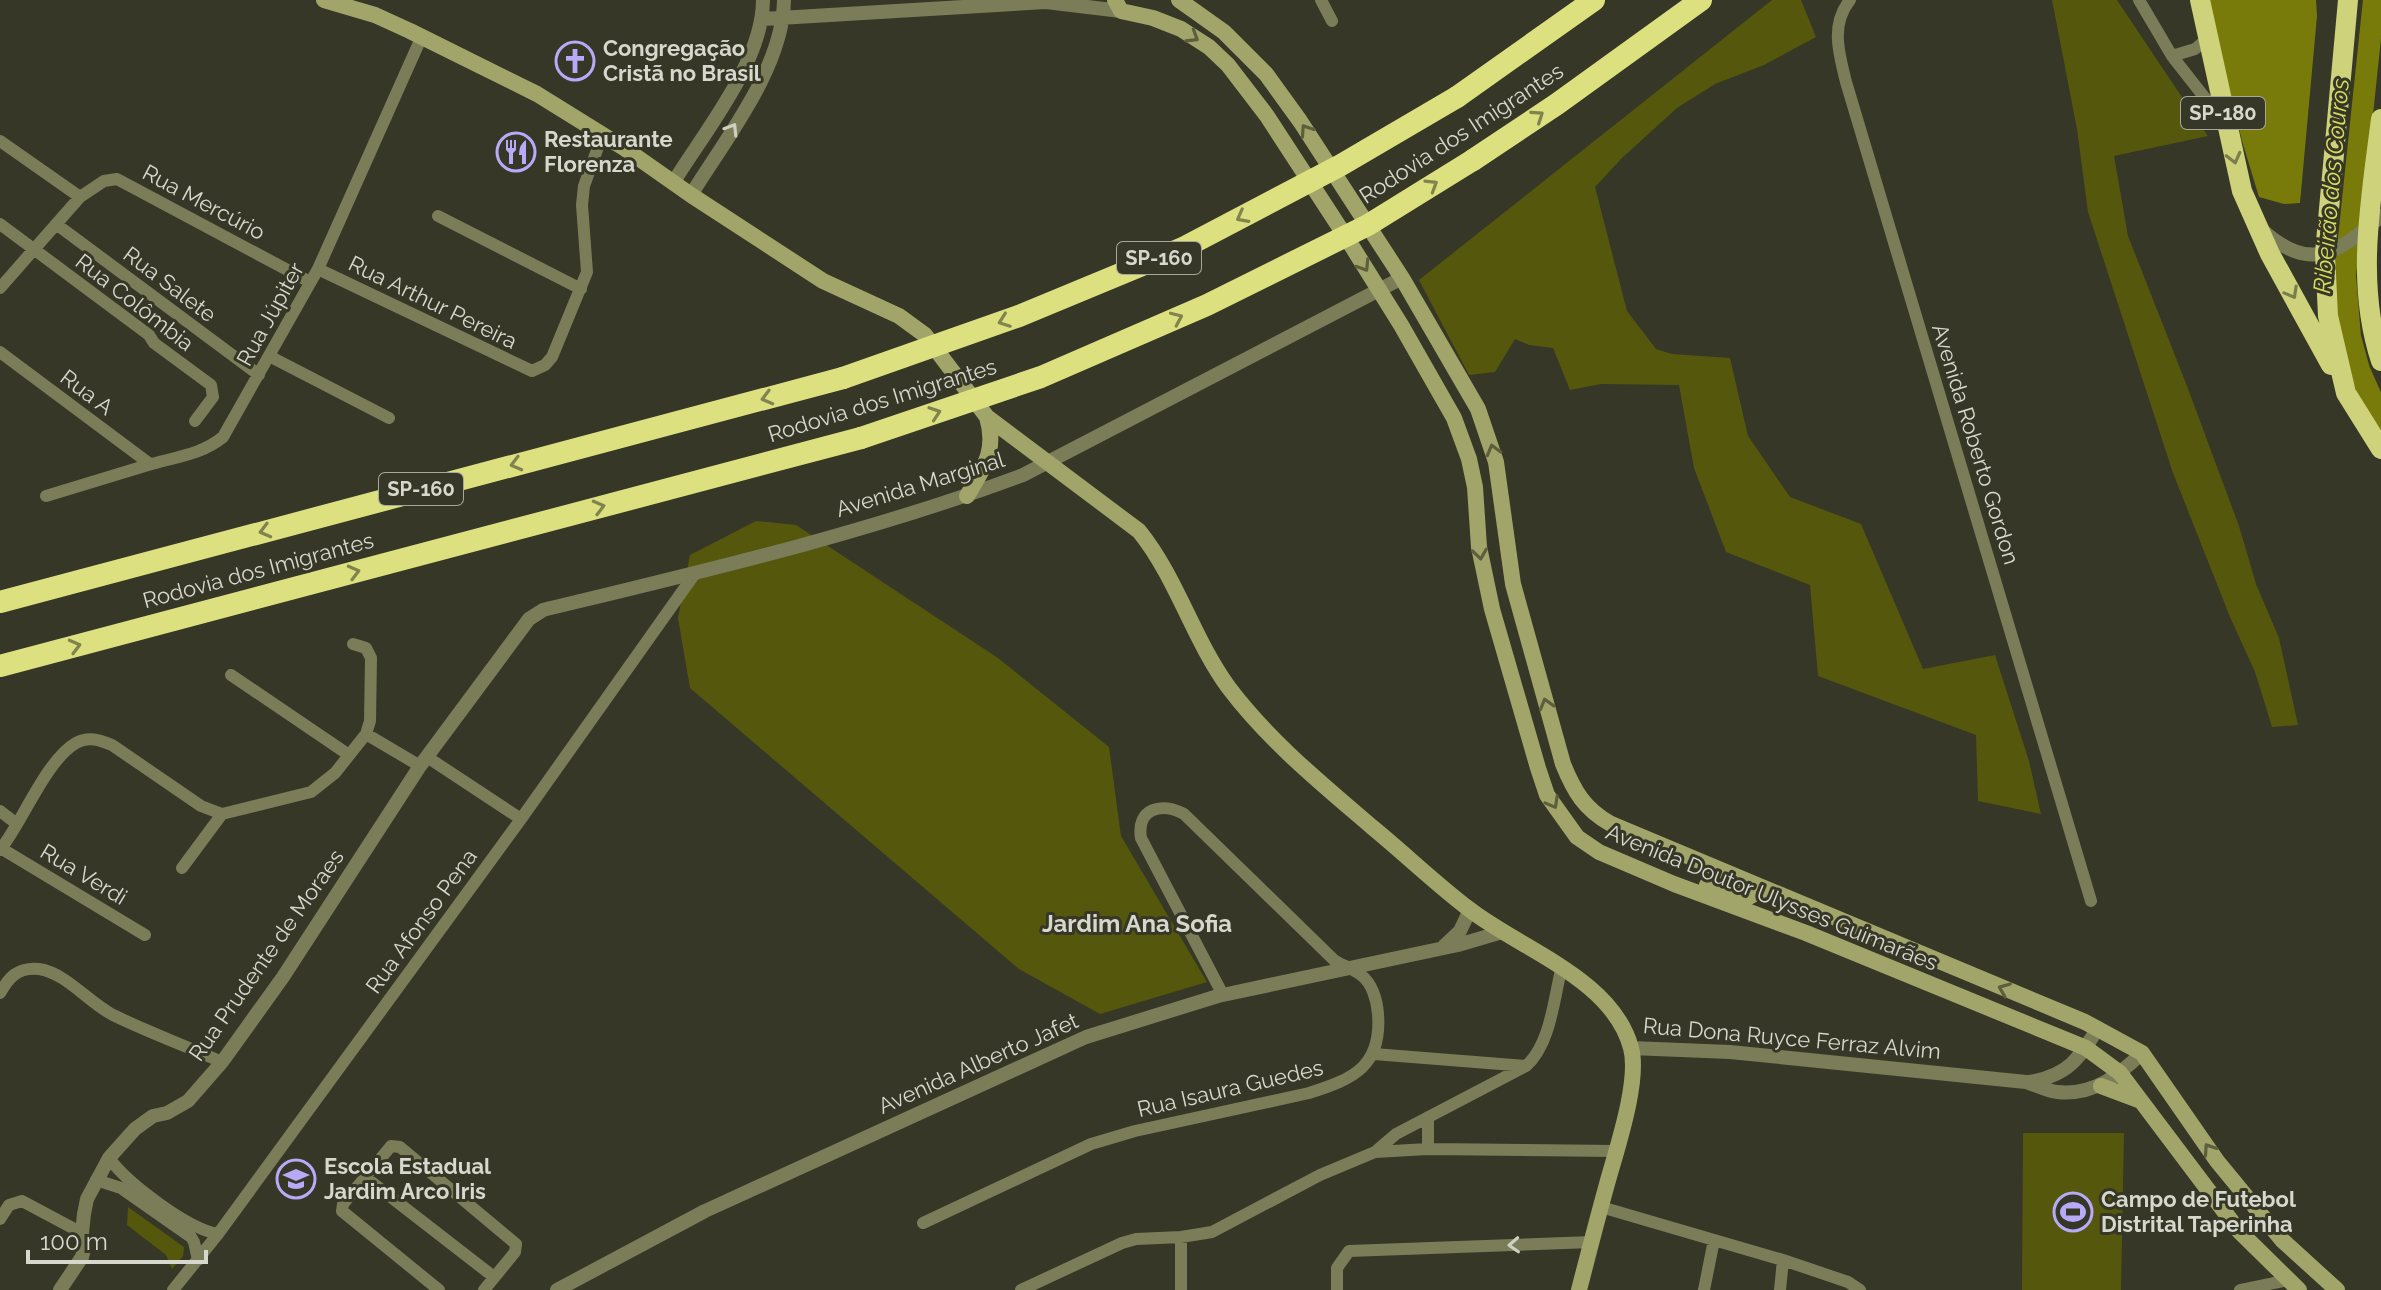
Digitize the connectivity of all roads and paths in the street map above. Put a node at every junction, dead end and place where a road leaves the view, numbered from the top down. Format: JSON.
{"nodes":[{"id":1,"x":324,"y":0,"type":"edge"},
{"id":2,"x":763,"y":0,"type":"edge"},
{"id":3,"x":784,"y":0,"type":"edge"},
{"id":4,"x":1170,"y":0,"type":"edge"},
{"id":5,"x":1321,"y":0,"type":"edge"},
{"id":6,"x":1594,"y":0,"type":"edge"},
{"id":7,"x":1701,"y":0,"type":"edge"},
{"id":8,"x":1719,"y":0,"type":"edge"},
{"id":9,"x":1850,"y":0,"type":"edge"},
{"id":10,"x":2139,"y":0,"type":"edge"},
{"id":11,"x":2200,"y":0,"type":"edge"},
{"id":12,"x":2348,"y":0,"type":"edge"},
{"id":13,"x":1185,"y":4,"type":"edge"},
{"id":14,"x":1118,"y":5,"type":"edge"},
{"id":15,"x":784,"y":18,"type":"junction"},
{"id":16,"x":763,"y":19,"type":"junction"},
{"id":17,"x":1332,"y":21,"type":"dead end"},
{"id":18,"x":422,"y":36,"type":"junction"},
{"id":19,"x":2207,"y":39,"type":"junction"},
{"id":20,"x":1624,"y":56,"type":"junction"},
{"id":21,"x":2172,"y":56,"type":"junction"},
{"id":22,"x":2381,"y":119,"type":"edge"},
{"id":23,"x":2225,"y":123,"type":"junction"},
{"id":24,"x":602,"y":136,"type":"junction"},
{"id":25,"x":0,"y":141,"type":"edge"},
{"id":26,"x":673,"y":183,"type":"junction"},
{"id":27,"x":691,"y":195,"type":"junction"},
{"id":28,"x":80,"y":197,"type":"junction"},
{"id":29,"x":438,"y":216,"type":"dead end"},
{"id":30,"x":0,"y":224,"type":"edge"},
{"id":31,"x":56,"y":224,"type":"junction"},
{"id":32,"x":2255,"y":225,"type":"junction"},
{"id":33,"x":2370,"y":225,"type":"edge"},
{"id":34,"x":33,"y":249,"type":"junction"},
{"id":35,"x":2328,"y":252,"type":"junction"},
{"id":36,"x":318,"y":269,"type":"junction"},
{"id":37,"x":1402,"y":278,"type":"junction"},
{"id":38,"x":310,"y":282,"type":"junction"},
{"id":39,"x":0,"y":288,"type":"edge"},
{"id":40,"x":581,"y":289,"type":"junction"},
{"id":41,"x":1380,"y":291,"type":"junction"},
{"id":42,"x":2381,"y":330,"type":"edge"},
{"id":43,"x":0,"y":352,"type":"edge"},
{"id":44,"x":269,"y":356,"type":"junction"},
{"id":45,"x":2380,"y":360,"type":"edge"},
{"id":46,"x":259,"y":375,"type":"junction"},
{"id":47,"x":2346,"y":393,"type":"junction"},
{"id":48,"x":987,"y":417,"type":"junction"},
{"id":49,"x":389,"y":418,"type":"dead end"},
{"id":50,"x":1454,"y":418,"type":"junction"},
{"id":51,"x":195,"y":421,"type":"dead end"},
{"id":52,"x":2381,"y":449,"type":"edge"},
{"id":53,"x":1046,"y":462,"type":"junction"},
{"id":54,"x":150,"y":464,"type":"junction"},
{"id":55,"x":1500,"y":482,"type":"junction"},
{"id":56,"x":46,"y":496,"type":"dead end"},
{"id":57,"x":967,"y":496,"type":"junction"},
{"id":58,"x":1476,"y":510,"type":"junction"},
{"id":59,"x":696,"y":572,"type":"junction"},
{"id":60,"x":1513,"y":584,"type":"junction"},
{"id":61,"x":0,"y":602,"type":"edge"},
{"id":62,"x":519,"y":633,"type":"joint"},
{"id":63,"x":353,"y":644,"type":"dead end"},
{"id":64,"x":0,"y":666,"type":"edge"},
{"id":65,"x":231,"y":675,"type":"dead end"},
{"id":66,"x":366,"y":734,"type":"junction"},
{"id":67,"x":349,"y":755,"type":"junction"},
{"id":68,"x":424,"y":761,"type":"junction"},
{"id":69,"x":0,"y":811,"type":"edge"},
{"id":70,"x":222,"y":814,"type":"junction"},
{"id":71,"x":521,"y":819,"type":"junction"},
{"id":72,"x":17,"y":824,"type":"junction"},
{"id":73,"x":1,"y":849,"type":"edge"},
{"id":74,"x":182,"y":868,"type":"dead end"},
{"id":75,"x":1674,"y":884,"type":"junction"},
{"id":76,"x":1764,"y":889,"type":"junction"},
{"id":77,"x":2091,"y":901,"type":"dead end"},
{"id":78,"x":1470,"y":910,"type":"junction"},
{"id":79,"x":1502,"y":932,"type":"junction"},
{"id":80,"x":145,"y":935,"type":"dead end"},
{"id":81,"x":1444,"y":946,"type":"junction"},
{"id":82,"x":1562,"y":966,"type":"junction"},
{"id":83,"x":1348,"y":968,"type":"junction"},
{"id":84,"x":0,"y":993,"type":"edge"},
{"id":85,"x":1223,"y":995,"type":"junction"},
{"id":86,"x":2098,"y":1028,"type":"junction"},
{"id":87,"x":1631,"y":1048,"type":"junction"},
{"id":88,"x":2086,"y":1048,"type":"junction"},
{"id":89,"x":2142,"y":1053,"type":"junction"},
{"id":90,"x":1374,"y":1054,"type":"junction"},
{"id":91,"x":222,"y":1062,"type":"junction"},
{"id":92,"x":2071,"y":1063,"type":"junction"},
{"id":93,"x":1526,"y":1066,"type":"junction"},
{"id":94,"x":2120,"y":1073,"type":"junction"},
{"id":95,"x":2026,"y":1082,"type":"junction"},
{"id":96,"x":2096,"y":1087,"type":"junction"},
{"id":97,"x":2141,"y":1101,"type":"junction"},
{"id":98,"x":1428,"y":1117,"type":"junction"},
{"id":99,"x":1428,"y":1149,"type":"junction"},
{"id":100,"x":1616,"y":1151,"type":"junction"},
{"id":101,"x":1375,"y":1152,"type":"junction"},
{"id":102,"x":109,"y":1158,"type":"junction"},
{"id":103,"x":365,"y":1177,"type":"junction"},
{"id":104,"x":96,"y":1180,"type":"junction"},
{"id":105,"x":1601,"y":1207,"type":"junction"},
{"id":106,"x":0,"y":1219,"type":"edge"},
{"id":107,"x":923,"y":1223,"type":"dead end"},
{"id":108,"x":82,"y":1233,"type":"junction"},
{"id":109,"x":218,"y":1234,"type":"junction"},
{"id":110,"x":1181,"y":1237,"type":"junction"},
{"id":111,"x":1714,"y":1240,"type":"junction"},
{"id":112,"x":1592,"y":1242,"type":"junction"},
{"id":113,"x":198,"y":1260,"type":"junction"},
{"id":114,"x":1783,"y":1260,"type":"junction"},
{"id":115,"x":494,"y":1277,"type":"junction"},
{"id":116,"x":2293,"y":1285,"type":"edge"},
{"id":117,"x":178,"y":1288,"type":"edge"},
{"id":118,"x":2267,"y":1288,"type":"edge"},
{"id":119,"x":60,"y":1290,"type":"edge"},
{"id":120,"x":439,"y":1290,"type":"edge"},
{"id":121,"x":484,"y":1290,"type":"edge"},
{"id":122,"x":557,"y":1290,"type":"edge"},
{"id":123,"x":1021,"y":1290,"type":"edge"},
{"id":124,"x":1181,"y":1290,"type":"edge"},
{"id":125,"x":1337,"y":1290,"type":"edge"},
{"id":126,"x":1579,"y":1290,"type":"edge"},
{"id":127,"x":1704,"y":1290,"type":"edge"},
{"id":128,"x":1780,"y":1290,"type":"edge"},
{"id":129,"x":1860,"y":1290,"type":"edge"},
{"id":130,"x":2240,"y":1290,"type":"edge"},
{"id":131,"x":2337,"y":1290,"type":"edge"}],
"edges":[{"from":1,"to":18,"type":"main road","name":"Rua Dona Ruyce Ferraz Alvim"},
{"from":2,"to":16,"type":"street"},
{"from":3,"to":15,"type":"street"},
{"from":4,"to":13,"type":"street","name":"Avenida Doutor Ulysses Guimarães"},
{"from":5,"to":17,"type":"street"},
{"from":6,"to":61,"type":"highway","name":"Rodovia dos Imigrantes","number":"SP-160","one_way":true,"bridge":true},
{"from":7,"to":20,"type":"highway","name":"Rodovia dos Imigrantes","number":"SP-160"},
{"from":8,"to":20,"type":"highway"},
{"from":9,"to":77,"type":"street","name":"Avenida Roberto Gordon"},
{"from":10,"to":21,"type":"street"},
{"from":11,"to":19,"type":"highway","number":"SP-180"},
{"from":12,"to":35,"type":"highway"},
{"from":37,"to":13,"type":"main road","name":"Avenida Doutor Ulysses Guimarães","one_way":true},
{"from":14,"to":15,"type":"street"},
{"from":14,"to":41,"type":"main road","name":"Avenida Doutor Ulysses Guimarães","one_way":true},
{"from":15,"to":16,"type":"street"},
{"from":27,"to":15,"type":"street","one_way":true},
{"from":16,"to":26,"type":"street"},
{"from":18,"to":24,"type":"main road","name":"Rua Dona Ruyce Ferraz Alvim"},
{"from":18,"to":36,"type":"street","name":"Rua Júpiter"},
{"from":19,"to":21,"type":"street"},
{"from":19,"to":23,"type":"highway","number":"SP-180"},
{"from":64,"to":20,"type":"highway","name":"Rodovia dos Imigrantes","number":"SP-160","one_way":true,"bridge":true},
{"from":21,"to":23,"type":"street"},
{"from":22,"to":33,"type":"highway"},
{"from":23,"to":32,"type":"highway","number":"SP-180","one_way":true},
{"from":24,"to":26,"type":"main road","name":"Rua Dona Ruyce Ferraz Alvim"},
{"from":24,"to":40,"type":"street"},
{"from":25,"to":28,"type":"street"},
{"from":26,"to":27,"type":"main road","name":"Rua Dona Ruyce Ferraz Alvim"},
{"from":27,"to":48,"type":"main road","name":"Rua Dona Ruyce Ferraz Alvim"},
{"from":28,"to":31,"type":"street"},
{"from":28,"to":38,"type":"street","name":"Rua Mercúrio"},
{"from":29,"to":40,"type":"street"},
{"from":30,"to":34,"type":"street","name":"Rua Colômbia"},
{"from":31,"to":34,"type":"street"},
{"from":31,"to":46,"type":"street","name":"Rua Salete"},
{"from":32,"to":35,"type":"street"},
{"from":32,"to":47,"type":"highway","one_way":true},
{"from":33,"to":35,"type":"street"},
{"from":33,"to":45,"type":"highway"},
{"from":34,"to":39,"type":"street"},
{"from":34,"to":51,"type":"street","name":"Rua Colômbia"},
{"from":35,"to":47,"type":"highway"},
{"from":36,"to":38,"type":"street","name":"Rua Júpiter"},
{"from":36,"to":40,"type":"street","name":"Rua Arthur Pereira"},
{"from":37,"to":41,"type":"street","name":"Avenida Marginal"},
{"from":55,"to":37,"type":"main road","name":"Avenida Doutor Ulysses Guimarães","one_way":true},
{"from":38,"to":44,"type":"street","name":"Rua Júpiter"},
{"from":41,"to":50,"type":"main road","name":"Avenida Doutor Ulysses Guimarães"},
{"from":41,"to":53,"type":"street","name":"Avenida Marginal"},
{"from":42,"to":45,"type":"highway"},
{"from":43,"to":54,"type":"street","name":"Rua A"},
{"from":44,"to":46,"type":"street","name":"Rua Júpiter"},
{"from":44,"to":49,"type":"street"},
{"from":46,"to":54,"type":"street","name":"Rua Júpiter"},
{"from":47,"to":52,"type":"highway"},
{"from":48,"to":53,"type":"main road","name":"Rua Dona Ruyce Ferraz Alvim"},
{"from":48,"to":57,"type":"main road"},
{"from":50,"to":55,"type":"main road"},
{"from":50,"to":58,"type":"main road","name":"Avenida Doutor Ulysses Guimarães"},
{"from":53,"to":57,"type":"street","name":"Avenida Marginal"},
{"from":53,"to":78,"type":"main road","name":"Rua Dona Ruyce Ferraz Alvim"},
{"from":54,"to":56,"type":"street","name":"Rua Júpiter"},
{"from":55,"to":60,"type":"main road","name":"Avenida Doutor Ulysses Guimarães"},
{"from":57,"to":59,"type":"street","name":"Avenida Marginal"},
{"from":58,"to":60,"type":"main road"},
{"from":58,"to":75,"type":"main road","name":"Avenida Doutor Ulysses Guimarães","one_way":true},
{"from":59,"to":62,"type":"street","name":"Avenida Marginal"},
{"from":59,"to":71,"type":"street","name":"Rua Afonso Pena"},
{"from":76,"to":60,"type":"main road","name":"Avenida Doutor Ulysses Guimarães","one_way":true},
{"from":62,"to":68,"type":"street","name":"Rua Prudente de Moraes"},
{"from":63,"to":66,"type":"street"},
{"from":65,"to":67,"type":"street"},
{"from":66,"to":67,"type":"street"},
{"from":66,"to":68,"type":"street"},
{"from":67,"to":70,"type":"street"},
{"from":68,"to":71,"type":"street"},
{"from":68,"to":91,"type":"street","name":"Rua Prudente de Moraes"},
{"from":69,"to":72,"type":"street"},
{"from":70,"to":72,"type":"street"},
{"from":70,"to":74,"type":"street"},
{"from":71,"to":109,"type":"street","name":"Rua Afonso Pena"},
{"from":72,"to":73,"type":"street"},
{"from":73,"to":80,"type":"street","name":"Rua Verdi"},
{"from":75,"to":76,"type":"main road"},
{"from":75,"to":88,"type":"main road","name":"Avenida Doutor Ulysses Guimarães"},
{"from":86,"to":76,"type":"main road","name":"Avenida Doutor Ulysses Guimarães","one_way":true},
{"from":78,"to":79,"type":"main road","name":"Rua Dona Ruyce Ferraz Alvim"},
{"from":78,"to":81,"type":"street"},
{"from":79,"to":81,"type":"street","name":"Avenida Alberto Jafet"},
{"from":79,"to":82,"type":"main road","name":"Rua Dona Ruyce Ferraz Alvim"},
{"from":81,"to":83,"type":"street","name":"Avenida Alberto Jafet"},
{"from":82,"to":87,"type":"main road","name":"Rua Dona Ruyce Ferraz Alvim"},
{"from":82,"to":93,"type":"street"},
{"from":83,"to":85,"type":"street","name":"Avenida Alberto Jafet"},
{"from":83,"to":85,"type":"street"},
{"from":83,"to":90,"type":"street"},
{"from":84,"to":91,"type":"street"},
{"from":85,"to":122,"type":"street","name":"Avenida Alberto Jafet"},
{"from":86,"to":88,"type":"street","name":"Rua Dona Ruyce Ferraz Alvim"},
{"from":86,"to":89,"type":"main road","name":"Avenida Doutor Ulysses Guimarães"},
{"from":87,"to":95,"type":"street","name":"Rua Dona Ruyce Ferraz Alvim"},
{"from":87,"to":100,"type":"main road"},
{"from":88,"to":92,"type":"street","name":"Rua Dona Ruyce Ferraz Alvim"},
{"from":88,"to":94,"type":"main road","name":"Avenida Doutor Ulysses Guimarães"},
{"from":89,"to":94,"type":"street"},
{"from":131,"to":89,"type":"main road","name":"Avenida Doutor Ulysses Guimarães","one_way":true},
{"from":90,"to":93,"type":"street"},
{"from":90,"to":107,"type":"street","name":"Rua Isaura Guedes"},
{"from":91,"to":102,"type":"street","name":"Rua Prudente de Moraes"},
{"from":92,"to":95,"type":"street","name":"Rua Dona Ruyce Ferraz Alvim"},
{"from":92,"to":96,"type":"street"},
{"from":93,"to":98,"type":"street"},
{"from":94,"to":96,"type":"street"},
{"from":94,"to":97,"type":"main road","name":"Avenida Doutor Ulysses Guimarães"},
{"from":95,"to":96,"type":"street","name":"Rua Dona Ruyce Ferraz Alvim"},
{"from":96,"to":97,"type":"main road"},
{"from":97,"to":116,"type":"main road","name":"Avenida Doutor Ulysses Guimarães"},
{"from":98,"to":99,"type":"street"},
{"from":98,"to":101,"type":"street"},
{"from":99,"to":100,"type":"street"},
{"from":99,"to":101,"type":"street"},
{"from":100,"to":105,"type":"main road"},
{"from":101,"to":110,"type":"street"},
{"from":102,"to":104,"type":"street","name":"Rua Prudente de Moraes"},
{"from":102,"to":109,"type":"street"},
{"from":103,"to":115,"type":"street"},
{"from":103,"to":115,"type":"street"},
{"from":103,"to":120,"type":"street"},
{"from":104,"to":108,"type":"street","name":"Rua Prudente de Moraes"},
{"from":104,"to":113,"type":"street"},
{"from":105,"to":111,"type":"street"},
{"from":105,"to":112,"type":"main road"},
{"from":106,"to":108,"type":"street"},
{"from":108,"to":119,"type":"street","name":"Rua Prudente de Moraes"},
{"from":109,"to":113,"type":"street","name":"Rua Afonso Pena"},
{"from":110,"to":123,"type":"street"},
{"from":110,"to":124,"type":"street"},
{"from":111,"to":114,"type":"street"},
{"from":111,"to":127,"type":"street"},
{"from":112,"to":125,"type":"street","one_way":true},
{"from":112,"to":126,"type":"main road"},
{"from":113,"to":117,"type":"street","name":"Rua Afonso Pena"},
{"from":114,"to":128,"type":"street"},
{"from":114,"to":129,"type":"street"},
{"from":115,"to":121,"type":"street"},
{"from":116,"to":118,"type":"street"},
{"from":118,"to":130,"type":"street"}]}
